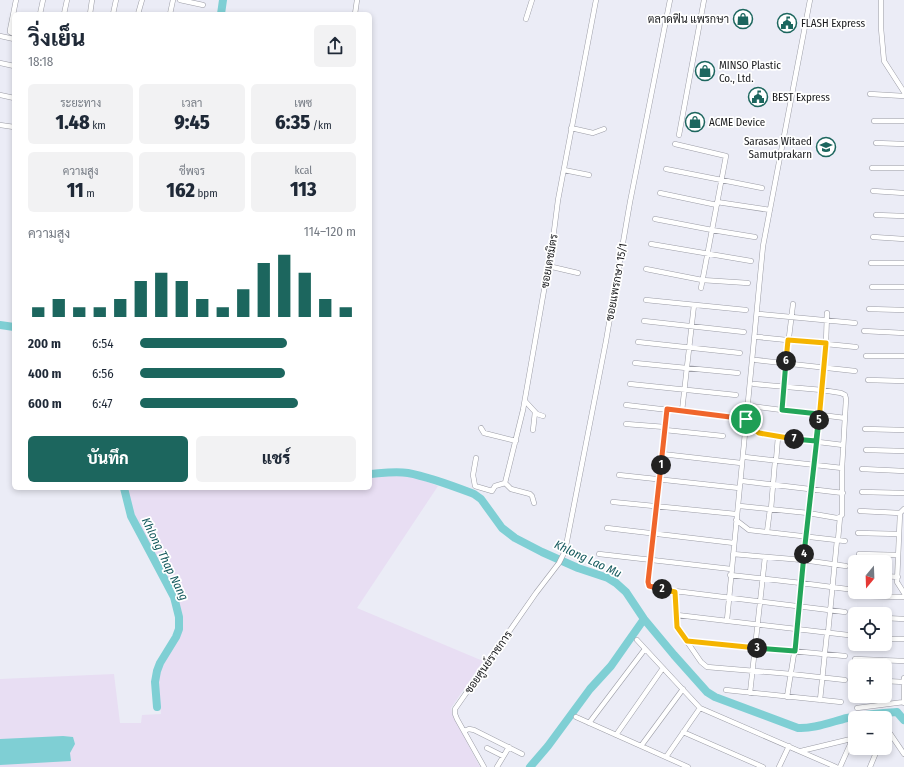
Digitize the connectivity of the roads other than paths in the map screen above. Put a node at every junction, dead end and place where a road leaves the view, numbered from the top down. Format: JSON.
{"nodes":[{"id":1,"x":16,"y":0,"type":"edge"},
{"id":2,"x":42,"y":0,"type":"edge"},
{"id":3,"x":67,"y":0,"type":"edge"},
{"id":4,"x":92,"y":0,"type":"edge"},
{"id":5,"x":116,"y":0,"type":"edge"},
{"id":6,"x":142,"y":0,"type":"edge"},
{"id":7,"x":173,"y":0,"type":"edge"},
{"id":8,"x":180,"y":0,"type":"edge"},
{"id":9,"x":357,"y":0,"type":"edge"},
{"id":10,"x":532,"y":0,"type":"edge"},
{"id":11,"x":596,"y":0,"type":"edge"},
{"id":12,"x":670,"y":0,"type":"edge"},
{"id":13,"x":704,"y":0,"type":"edge"},
{"id":14,"x":810,"y":0,"type":"edge"},
{"id":15,"x":881,"y":0,"type":"edge"},
{"id":16,"x":203,"y":6,"type":"dead end"},
{"id":17,"x":14,"y":12,"type":"edge"},
{"id":18,"x":40,"y":12,"type":"edge"},
{"id":19,"x":64,"y":12,"type":"edge"},
{"id":20,"x":90,"y":12,"type":"edge"},
{"id":21,"x":113,"y":12,"type":"edge"},
{"id":22,"x":139,"y":12,"type":"edge"},
{"id":23,"x":170,"y":12,"type":"edge"},
{"id":24,"x":355,"y":12,"type":"edge"},
{"id":25,"x":526,"y":19,"type":"dead end"},
{"id":26,"x":12,"y":20,"type":"edge"},
{"id":27,"x":12,"y":33,"type":"edge"},
{"id":28,"x":0,"y":36,"type":"edge"},
{"id":29,"x":12,"y":39,"type":"edge"},
{"id":30,"x":0,"y":64,"type":"edge"},
{"id":31,"x":12,"y":66,"type":"edge"},
{"id":32,"x":904,"y":92,"type":"edge"},
{"id":33,"x":870,"y":94,"type":"dead end"},
{"id":34,"x":0,"y":95,"type":"edge"},
{"id":35,"x":904,"y":96,"type":"edge"},
{"id":36,"x":12,"y":98,"type":"edge"},
{"id":37,"x":874,"y":121,"type":"dead end"},
{"id":38,"x":904,"y":121,"type":"edge"},
{"id":39,"x":0,"y":125,"type":"edge"},
{"id":40,"x":12,"y":127,"type":"edge"},
{"id":41,"x":571,"y":128,"type":"junction"},
{"id":42,"x":604,"y":129,"type":"dead end"},
{"id":43,"x":679,"y":135,"type":"dead end"},
{"id":44,"x":876,"y":143,"type":"dead end"},
{"id":45,"x":674,"y":144,"type":"dead end"},
{"id":46,"x":904,"y":144,"type":"edge"},
{"id":47,"x":872,"y":168,"type":"dead end"},
{"id":48,"x":904,"y":168,"type":"edge"},
{"id":49,"x":666,"y":169,"type":"dead end"},
{"id":50,"x":564,"y":170,"type":"junction"},
{"id":51,"x":588,"y":175,"type":"dead end"},
{"id":52,"x":722,"y":180,"type":"junction"},
{"id":53,"x":762,"y":188,"type":"dead end"},
{"id":54,"x":874,"y":191,"type":"dead end"},
{"id":55,"x":660,"y":193,"type":"dead end"},
{"id":56,"x":904,"y":193,"type":"edge"},
{"id":57,"x":717,"y":203,"type":"junction"},
{"id":58,"x":770,"y":210,"type":"junction"},
{"id":59,"x":876,"y":215,"type":"dead end"},
{"id":60,"x":904,"y":216,"type":"edge"},
{"id":61,"x":655,"y":219,"type":"dead end"},
{"id":62,"x":712,"y":230,"type":"junction"},
{"id":63,"x":755,"y":237,"type":"dead end"},
{"id":64,"x":873,"y":237,"type":"dead end"},
{"id":65,"x":904,"y":239,"type":"edge"},
{"id":66,"x":651,"y":244,"type":"dead end"},
{"id":67,"x":707,"y":254,"type":"junction"},
{"id":68,"x":751,"y":261,"type":"dead end"},
{"id":69,"x":872,"y":263,"type":"dead end"},
{"id":70,"x":904,"y":263,"type":"edge"},
{"id":71,"x":548,"y":266,"type":"junction"},
{"id":72,"x":646,"y":269,"type":"dead end"},
{"id":73,"x":578,"y":273,"type":"dead end"},
{"id":74,"x":702,"y":280,"type":"junction"},
{"id":75,"x":748,"y":284,"type":"dead end"},
{"id":76,"x":872,"y":287,"type":"dead end"},
{"id":77,"x":904,"y":287,"type":"edge"},
{"id":78,"x":701,"y":288,"type":"dead end"},
{"id":79,"x":646,"y":300,"type":"dead end"},
{"id":80,"x":793,"y":304,"type":"dead end"},
{"id":81,"x":694,"y":305,"type":"junction"},
{"id":82,"x":869,"y":309,"type":"dead end"},
{"id":83,"x":746,"y":310,"type":"dead end"},
{"id":84,"x":904,"y":310,"type":"edge"},
{"id":85,"x":827,"y":313,"type":"dead end"},
{"id":86,"x":760,"y":314,"type":"dead end"},
{"id":87,"x":791,"y":317,"type":"junction"},
{"id":88,"x":826,"y":320,"type":"junction"},
{"id":89,"x":644,"y":322,"type":"dead end"},
{"id":90,"x":855,"y":323,"type":"dead end"},
{"id":91,"x":692,"y":326,"type":"junction"},
{"id":92,"x":864,"y":331,"type":"dead end"},
{"id":93,"x":744,"y":332,"type":"dead end"},
{"id":94,"x":904,"y":333,"type":"edge"},
{"id":95,"x":758,"y":338,"type":"dead end"},
{"id":96,"x":788,"y":340,"type":"junction"},
{"id":97,"x":638,"y":342,"type":"dead end"},
{"id":98,"x":826,"y":343,"type":"junction"},
{"id":99,"x":689,"y":347,"type":"junction"},
{"id":100,"x":856,"y":347,"type":"dead end"},
{"id":101,"x":740,"y":353,"type":"dead end"},
{"id":102,"x":866,"y":356,"type":"dead end"},
{"id":103,"x":904,"y":356,"type":"edge"},
{"id":104,"x":756,"y":360,"type":"dead end"},
{"id":105,"x":635,"y":363,"type":"dead end"},
{"id":106,"x":785,"y":363,"type":"junction"},
{"id":107,"x":824,"y":367,"type":"junction"},
{"id":108,"x":687,"y":368,"type":"junction"},
{"id":109,"x":855,"y":371,"type":"dead end"},
{"id":110,"x":738,"y":373,"type":"dead end"},
{"id":111,"x":868,"y":380,"type":"dead end"},
{"id":112,"x":904,"y":381,"type":"edge"},
{"id":113,"x":630,"y":384,"type":"dead end"},
{"id":114,"x":754,"y":384,"type":"dead end"},
{"id":115,"x":783,"y":387,"type":"junction"},
{"id":116,"x":684,"y":390,"type":"junction"},
{"id":117,"x":822,"y":390,"type":"junction"},
{"id":118,"x":736,"y":395,"type":"dead end"},
{"id":119,"x":525,"y":401,"type":"junction"},
{"id":120,"x":626,"y":405,"type":"dead end"},
{"id":121,"x":751,"y":406,"type":"dead end"},
{"id":122,"x":667,"y":409,"type":"junction"},
{"id":123,"x":782,"y":410,"type":"junction"},
{"id":124,"x":682,"y":411,"type":"junction"},
{"id":125,"x":535,"y":412,"type":"junction"},
{"id":126,"x":819,"y":414,"type":"junction"},
{"id":127,"x":544,"y":416,"type":"dead end"},
{"id":128,"x":845,"y":418,"type":"junction"},
{"id":129,"x":746,"y":419,"type":"junction"},
{"id":130,"x":626,"y":424,"type":"dead end"},
{"id":131,"x":481,"y":428,"type":"dead end"},
{"id":132,"x":665,"y":429,"type":"junction"},
{"id":133,"x":865,"y":429,"type":"dead end"},
{"id":134,"x":534,"y":430,"type":"dead end"},
{"id":135,"x":904,"y":430,"type":"edge"},
{"id":136,"x":723,"y":436,"type":"dead end"},
{"id":137,"x":778,"y":437,"type":"junction"},
{"id":138,"x":516,"y":441,"type":"junction"},
{"id":139,"x":816,"y":441,"type":"junction"},
{"id":140,"x":843,"y":445,"type":"junction"},
{"id":141,"x":866,"y":450,"type":"dead end"},
{"id":142,"x":904,"y":451,"type":"edge"},
{"id":143,"x":662,"y":454,"type":"junction"},
{"id":144,"x":476,"y":458,"type":"dead end"},
{"id":145,"x":745,"y":458,"type":"dead end"},
{"id":146,"x":775,"y":461,"type":"junction"},
{"id":147,"x":742,"y":463,"type":"junction"},
{"id":148,"x":814,"y":465,"type":"junction"},
{"id":149,"x":842,"y":468,"type":"junction"},
{"id":150,"x":862,"y":470,"type":"dead end"},
{"id":151,"x":904,"y":471,"type":"edge"},
{"id":152,"x":619,"y":475,"type":"dead end"},
{"id":153,"x":659,"y":480,"type":"junction"},
{"id":154,"x":742,"y":481,"type":"dead end"},
{"id":155,"x":505,"y":482,"type":"junction"},
{"id":156,"x":772,"y":484,"type":"junction"},
{"id":157,"x":739,"y":488,"type":"junction"},
{"id":158,"x":812,"y":489,"type":"junction"},
{"id":159,"x":862,"y":492,"type":"dead end"},
{"id":160,"x":843,"y":493,"type":"junction"},
{"id":161,"x":904,"y":493,"type":"edge"},
{"id":162,"x":613,"y":502,"type":"dead end"},
{"id":163,"x":534,"y":503,"type":"dead end"},
{"id":164,"x":740,"y":506,"type":"dead end"},
{"id":165,"x":656,"y":507,"type":"junction"},
{"id":166,"x":770,"y":509,"type":"junction"},
{"id":167,"x":904,"y":509,"type":"edge"},
{"id":168,"x":860,"y":511,"type":"dead end"},
{"id":169,"x":808,"y":513,"type":"junction"},
{"id":170,"x":900,"y":513,"type":"junction"},
{"id":171,"x":736,"y":514,"type":"junction"},
{"id":172,"x":840,"y":517,"type":"junction"},
{"id":173,"x":736,"y":520,"type":"junction"},
{"id":174,"x":607,"y":528,"type":"dead end"},
{"id":175,"x":768,"y":532,"type":"junction"},
{"id":176,"x":653,"y":533,"type":"junction"},
{"id":177,"x":858,"y":533,"type":"dead end"},
{"id":178,"x":899,"y":534,"type":"junction"},
{"id":179,"x":805,"y":536,"type":"junction"},
{"id":180,"x":838,"y":540,"type":"junction"},
{"id":181,"x":845,"y":541,"type":"dead end"},
{"id":182,"x":734,"y":543,"type":"junction"},
{"id":183,"x":599,"y":554,"type":"dead end"},
{"id":184,"x":733,"y":554,"type":"junction"},
{"id":185,"x":859,"y":554,"type":"dead end"},
{"id":186,"x":898,"y":555,"type":"junction"},
{"id":187,"x":765,"y":557,"type":"junction"},
{"id":188,"x":650,"y":559,"type":"junction"},
{"id":189,"x":803,"y":560,"type":"junction"},
{"id":190,"x":559,"y":563,"type":"joint"},
{"id":191,"x":835,"y":564,"type":"junction"},
{"id":192,"x":846,"y":566,"type":"dead end"},
{"id":193,"x":731,"y":569,"type":"junction"},
{"id":194,"x":730,"y":575,"type":"junction"},
{"id":195,"x":892,"y":577,"type":"edge"},
{"id":196,"x":898,"y":577,"type":"junction"},
{"id":197,"x":763,"y":579,"type":"junction"},
{"id":198,"x":801,"y":583,"type":"junction"},
{"id":199,"x":833,"y":587,"type":"junction"},
{"id":200,"x":847,"y":589,"type":"dead end"},
{"id":201,"x":675,"y":592,"type":"junction"},
{"id":202,"x":904,"y":593,"type":"edge"},
{"id":203,"x":892,"y":597,"type":"edge"},
{"id":204,"x":904,"y":597,"type":"edge"},
{"id":205,"x":728,"y":598,"type":"junction"},
{"id":206,"x":761,"y":602,"type":"junction"},
{"id":207,"x":799,"y":606,"type":"junction"},
{"id":208,"x":830,"y":610,"type":"junction"},
{"id":209,"x":846,"y":612,"type":"dead end"},
{"id":210,"x":677,"y":615,"type":"junction"},
{"id":211,"x":892,"y":618,"type":"edge"},
{"id":212,"x":904,"y":619,"type":"edge"},
{"id":213,"x":727,"y":620,"type":"junction"},
{"id":214,"x":758,"y":624,"type":"junction"},
{"id":215,"x":798,"y":629,"type":"junction"},
{"id":216,"x":828,"y":633,"type":"junction"},
{"id":217,"x":848,"y":635,"type":"dead end"},
{"id":218,"x":892,"y":639,"type":"edge"},
{"id":219,"x":637,"y":640,"type":"dead end"},
{"id":220,"x":904,"y":640,"type":"edge"},
{"id":221,"x":687,"y":641,"type":"junction"},
{"id":222,"x":755,"y":648,"type":"junction"},
{"id":223,"x":645,"y":649,"type":"junction"},
{"id":224,"x":795,"y":651,"type":"junction"},
{"id":225,"x":825,"y":654,"type":"junction"},
{"id":226,"x":845,"y":656,"type":"dead end"},
{"id":227,"x":892,"y":661,"type":"edge"},
{"id":228,"x":904,"y":661,"type":"edge"},
{"id":229,"x":663,"y":668,"type":"junction"},
{"id":230,"x":753,"y":671,"type":"junction"},
{"id":231,"x":791,"y":674,"type":"junction"},
{"id":232,"x":823,"y":678,"type":"junction"},
{"id":233,"x":904,"y":678,"type":"edge"},
{"id":234,"x":845,"y":680,"type":"dead end"},
{"id":235,"x":892,"y":681,"type":"edge"},
{"id":236,"x":904,"y":682,"type":"edge"},
{"id":237,"x":683,"y":689,"type":"junction"},
{"id":238,"x":726,"y":690,"type":"dead end"},
{"id":239,"x":750,"y":693,"type":"junction"},
{"id":240,"x":787,"y":697,"type":"junction"},
{"id":241,"x":820,"y":700,"type":"junction"},
{"id":242,"x":842,"y":702,"type":"dead end"},
{"id":243,"x":904,"y":702,"type":"edge"},
{"id":244,"x":700,"y":708,"type":"junction"},
{"id":245,"x":857,"y":708,"type":"dead end"},
{"id":246,"x":576,"y":717,"type":"dead end"},
{"id":247,"x":590,"y":723,"type":"junction"},
{"id":248,"x":464,"y":731,"type":"junction"},
{"id":249,"x":684,"y":732,"type":"junction"},
{"id":250,"x":616,"y":735,"type":"junction"},
{"id":251,"x":892,"y":737,"type":"edge"},
{"id":252,"x":848,"y":739,"type":"edge"},
{"id":253,"x":641,"y":746,"type":"junction"},
{"id":254,"x":789,"y":746,"type":"junction"},
{"id":255,"x":509,"y":747,"type":"junction"},
{"id":256,"x":487,"y":748,"type":"dead end"},
{"id":257,"x":848,"y":750,"type":"edge"},
{"id":258,"x":801,"y":751,"type":"junction"},
{"id":259,"x":522,"y":754,"type":"dead end"},
{"id":260,"x":904,"y":754,"type":"edge"},
{"id":261,"x":875,"y":755,"type":"edge"},
{"id":262,"x":503,"y":756,"type":"junction"},
{"id":263,"x":666,"y":757,"type":"junction"},
{"id":264,"x":499,"y":766,"type":"edge"},
{"id":265,"x":484,"y":767,"type":"edge"},
{"id":266,"x":688,"y":767,"type":"edge"},
{"id":267,"x":763,"y":767,"type":"edge"},
{"id":268,"x":779,"y":767,"type":"edge"},
{"id":269,"x":836,"y":767,"type":"edge"},
{"id":270,"x":840,"y":767,"type":"edge"},
{"id":271,"x":870,"y":767,"type":"edge"}],
"edges":[{"from":1,"to":17,"type":"street"},
{"from":2,"to":18,"type":"street"},
{"from":3,"to":19,"type":"street"},
{"from":4,"to":20,"type":"street"},
{"from":5,"to":21,"type":"street"},
{"from":6,"to":22,"type":"street"},
{"from":7,"to":23,"type":"street"},
{"from":8,"to":16,"type":"street"},
{"from":9,"to":24,"type":"street"},
{"from":10,"to":25,"type":"street"},
{"from":11,"to":41,"type":"street","name":"ซอยเดชมิตร"},
{"from":12,"to":190,"type":"street","name":"ซอยแพรกษา 15/1"},
{"from":13,"to":43,"type":"street"},
{"from":14,"to":58,"type":"street"},
{"from":15,"to":32,"type":"street"},
{"from":26,"to":27,"type":"street"},
{"from":28,"to":29,"type":"street"},
{"from":30,"to":31,"type":"street"},
{"from":33,"to":35,"type":"street"},
{"from":34,"to":36,"type":"street"},
{"from":37,"to":38,"type":"street"},
{"from":39,"to":40,"type":"street"},
{"from":41,"to":42,"type":"street"},
{"from":41,"to":50,"type":"street","name":"ซอยเดชมิตร"},
{"from":44,"to":46,"type":"street"},
{"from":45,"to":52,"type":"street"},
{"from":47,"to":48,"type":"street"},
{"from":49,"to":52,"type":"street"},
{"from":50,"to":51,"type":"street"},
{"from":50,"to":71,"type":"street","name":"ซอยเดชมิตร"},
{"from":52,"to":53,"type":"street"},
{"from":52,"to":57,"type":"street"},
{"from":54,"to":56,"type":"street"},
{"from":55,"to":57,"type":"street"},
{"from":57,"to":58,"type":"street"},
{"from":57,"to":62,"type":"street"},
{"from":58,"to":129,"type":"street"},
{"from":59,"to":60,"type":"street"},
{"from":61,"to":62,"type":"street"},
{"from":62,"to":63,"type":"street"},
{"from":62,"to":67,"type":"street"},
{"from":64,"to":65,"type":"street"},
{"from":66,"to":67,"type":"street"},
{"from":67,"to":68,"type":"street"},
{"from":67,"to":74,"type":"street"},
{"from":69,"to":70,"type":"street"},
{"from":71,"to":73,"type":"street"},
{"from":71,"to":119,"type":"street","name":"ซอยเดชมิตร"},
{"from":72,"to":74,"type":"street"},
{"from":74,"to":75,"type":"street"},
{"from":74,"to":78,"type":"street"},
{"from":76,"to":77,"type":"street"},
{"from":79,"to":81,"type":"street"},
{"from":80,"to":87,"type":"street"},
{"from":81,"to":83,"type":"street"},
{"from":81,"to":91,"type":"street"},
{"from":82,"to":84,"type":"street"},
{"from":85,"to":88,"type":"street"},
{"from":86,"to":87,"type":"street"},
{"from":87,"to":88,"type":"street"},
{"from":87,"to":96,"type":"street"},
{"from":88,"to":90,"type":"street"},
{"from":88,"to":98,"type":"street"},
{"from":89,"to":91,"type":"street"},
{"from":91,"to":93,"type":"street"},
{"from":91,"to":99,"type":"street"},
{"from":92,"to":94,"type":"street"},
{"from":95,"to":96,"type":"street"},
{"from":96,"to":98,"type":"street"},
{"from":96,"to":106,"type":"street"},
{"from":97,"to":99,"type":"street"},
{"from":98,"to":100,"type":"street"},
{"from":98,"to":107,"type":"street"},
{"from":99,"to":101,"type":"street"},
{"from":99,"to":108,"type":"street"},
{"from":102,"to":103,"type":"street"},
{"from":104,"to":106,"type":"street"},
{"from":105,"to":108,"type":"street"},
{"from":106,"to":107,"type":"street"},
{"from":106,"to":115,"type":"street"},
{"from":107,"to":109,"type":"street"},
{"from":107,"to":117,"type":"street"},
{"from":108,"to":110,"type":"street"},
{"from":108,"to":116,"type":"street"},
{"from":111,"to":112,"type":"street"},
{"from":113,"to":116,"type":"street"},
{"from":114,"to":115,"type":"street"},
{"from":115,"to":117,"type":"street"},
{"from":115,"to":123,"type":"street"},
{"from":116,"to":118,"type":"street"},
{"from":116,"to":124,"type":"street"},
{"from":117,"to":126,"type":"street"},
{"from":117,"to":128,"type":"street"},
{"from":119,"to":125,"type":"street"},
{"from":119,"to":138,"type":"street","name":"ซอยเดชมิตร"},
{"from":120,"to":122,"type":"street"},
{"from":121,"to":123,"type":"street"},
{"from":122,"to":124,"type":"street"},
{"from":122,"to":132,"type":"street"},
{"from":123,"to":126,"type":"street"},
{"from":124,"to":129,"type":"street"},
{"from":125,"to":127,"type":"street"},
{"from":125,"to":134,"type":"street"},
{"from":126,"to":128,"type":"street"},
{"from":126,"to":139,"type":"street"},
{"from":128,"to":140,"type":"street"},
{"from":129,"to":137,"type":"street"},
{"from":129,"to":147,"type":"street"},
{"from":130,"to":132,"type":"street"},
{"from":131,"to":138,"type":"street"},
{"from":132,"to":136,"type":"street"},
{"from":132,"to":143,"type":"street"},
{"from":133,"to":135,"type":"street"},
{"from":137,"to":139,"type":"street"},
{"from":137,"to":146,"type":"street"},
{"from":138,"to":155,"type":"street","name":"ซอยเดชมิตร"},
{"from":139,"to":140,"type":"street"},
{"from":139,"to":148,"type":"street"},
{"from":140,"to":149,"type":"street"},
{"from":141,"to":142,"type":"street"},
{"from":143,"to":147,"type":"street"},
{"from":143,"to":153,"type":"street"},
{"from":144,"to":155,"type":"street"},
{"from":145,"to":146,"type":"street"},
{"from":146,"to":148,"type":"street"},
{"from":146,"to":156,"type":"street"},
{"from":147,"to":157,"type":"street"},
{"from":148,"to":149,"type":"street"},
{"from":148,"to":158,"type":"street"},
{"from":149,"to":160,"type":"street"},
{"from":150,"to":151,"type":"street"},
{"from":152,"to":153,"type":"street"},
{"from":153,"to":157,"type":"street"},
{"from":153,"to":165,"type":"street"},
{"from":154,"to":156,"type":"street"},
{"from":155,"to":163,"type":"street"},
{"from":156,"to":158,"type":"street"},
{"from":156,"to":166,"type":"street"},
{"from":157,"to":171,"type":"street"},
{"from":158,"to":160,"type":"street"},
{"from":158,"to":169,"type":"street"},
{"from":159,"to":161,"type":"street"},
{"from":160,"to":172,"type":"street"},
{"from":162,"to":165,"type":"street"},
{"from":164,"to":166,"type":"street"},
{"from":165,"to":171,"type":"street"},
{"from":165,"to":176,"type":"street"},
{"from":166,"to":169,"type":"street"},
{"from":166,"to":175,"type":"street"},
{"from":167,"to":170,"type":"street"},
{"from":168,"to":170,"type":"street"},
{"from":169,"to":172,"type":"street"},
{"from":169,"to":179,"type":"street"},
{"from":170,"to":178,"type":"street"},
{"from":171,"to":173,"type":"street"},
{"from":172,"to":180,"type":"street"},
{"from":173,"to":175,"type":"street"},
{"from":173,"to":182,"type":"street"},
{"from":174,"to":176,"type":"street"},
{"from":175,"to":179,"type":"street"},
{"from":176,"to":182,"type":"street"},
{"from":176,"to":188,"type":"street"},
{"from":177,"to":178,"type":"street"},
{"from":178,"to":186,"type":"street"},
{"from":179,"to":180,"type":"street"},
{"from":179,"to":189,"type":"street"},
{"from":180,"to":181,"type":"street"},
{"from":180,"to":191,"type":"street"},
{"from":182,"to":184,"type":"street"},
{"from":183,"to":188,"type":"street"},
{"from":184,"to":187,"type":"street"},
{"from":184,"to":193,"type":"street"},
{"from":185,"to":186,"type":"street"},
{"from":186,"to":196,"type":"street"},
{"from":187,"to":189,"type":"street"},
{"from":187,"to":197,"type":"street"},
{"from":188,"to":193,"type":"street"},
{"from":188,"to":201,"type":"street"},
{"from":189,"to":191,"type":"street"},
{"from":189,"to":198,"type":"street"},
{"from":190,"to":248,"type":"street","name":"ซอยศูนย์ราชการ"},
{"from":191,"to":192,"type":"street"},
{"from":191,"to":199,"type":"street"},
{"from":193,"to":194,"type":"street"},
{"from":194,"to":197,"type":"street"},
{"from":194,"to":205,"type":"street"},
{"from":195,"to":196,"type":"street"},
{"from":196,"to":202,"type":"street"},
{"from":197,"to":198,"type":"street"},
{"from":197,"to":206,"type":"street"},
{"from":198,"to":199,"type":"street"},
{"from":198,"to":207,"type":"street"},
{"from":199,"to":200,"type":"street"},
{"from":199,"to":208,"type":"street"},
{"from":201,"to":205,"type":"street"},
{"from":201,"to":210,"type":"street"},
{"from":203,"to":204,"type":"street"},
{"from":205,"to":206,"type":"street"},
{"from":205,"to":213,"type":"street"},
{"from":206,"to":207,"type":"street"},
{"from":206,"to":214,"type":"street"},
{"from":207,"to":208,"type":"street"},
{"from":207,"to":215,"type":"street"},
{"from":208,"to":209,"type":"street"},
{"from":208,"to":216,"type":"street"},
{"from":210,"to":213,"type":"street"},
{"from":210,"to":221,"type":"street"},
{"from":211,"to":212,"type":"street"},
{"from":213,"to":214,"type":"street"},
{"from":214,"to":215,"type":"street"},
{"from":214,"to":222,"type":"street"},
{"from":215,"to":216,"type":"street"},
{"from":215,"to":224,"type":"street"},
{"from":216,"to":217,"type":"street"},
{"from":216,"to":225,"type":"street"},
{"from":218,"to":220,"type":"street"},
{"from":219,"to":223,"type":"street"},
{"from":221,"to":222,"type":"street"},
{"from":221,"to":230,"type":"street"},
{"from":222,"to":224,"type":"street"},
{"from":222,"to":230,"type":"street"},
{"from":223,"to":229,"type":"street"},
{"from":223,"to":247,"type":"street"},
{"from":224,"to":225,"type":"street"},
{"from":224,"to":231,"type":"street"},
{"from":225,"to":226,"type":"street"},
{"from":225,"to":232,"type":"street"},
{"from":227,"to":228,"type":"street"},
{"from":229,"to":237,"type":"street"},
{"from":229,"to":250,"type":"street"},
{"from":230,"to":231,"type":"street"},
{"from":230,"to":239,"type":"street"},
{"from":231,"to":232,"type":"street"},
{"from":231,"to":240,"type":"street"},
{"from":232,"to":234,"type":"street"},
{"from":232,"to":241,"type":"street"},
{"from":233,"to":236,"type":"street"},
{"from":235,"to":236,"type":"street"},
{"from":236,"to":243,"type":"street"},
{"from":237,"to":244,"type":"street"},
{"from":237,"to":253,"type":"street"},
{"from":238,"to":239,"type":"street"},
{"from":239,"to":240,"type":"street"},
{"from":240,"to":241,"type":"street"},
{"from":241,"to":242,"type":"street"},
{"from":243,"to":245,"type":"street"},
{"from":244,"to":249,"type":"street"},
{"from":244,"to":254,"type":"street"},
{"from":246,"to":247,"type":"street"},
{"from":247,"to":250,"type":"street"},
{"from":248,"to":255,"type":"street"},
{"from":248,"to":265,"type":"street","name":"ซอยศูนย์ราชการ"},
{"from":249,"to":263,"type":"street"},
{"from":249,"to":267,"type":"street"},
{"from":250,"to":253,"type":"street"},
{"from":251,"to":260,"type":"street"},
{"from":252,"to":258,"type":"street"},
{"from":253,"to":263,"type":"street"},
{"from":254,"to":258,"type":"street"},
{"from":254,"to":268,"type":"street"},
{"from":255,"to":259,"type":"street"},
{"from":255,"to":262,"type":"street"},
{"from":256,"to":262,"type":"street"},
{"from":257,"to":270,"type":"street"},
{"from":258,"to":269,"type":"street"},
{"from":261,"to":271,"type":"street"},
{"from":262,"to":264,"type":"street"},
{"from":263,"to":266,"type":"street"}]}
